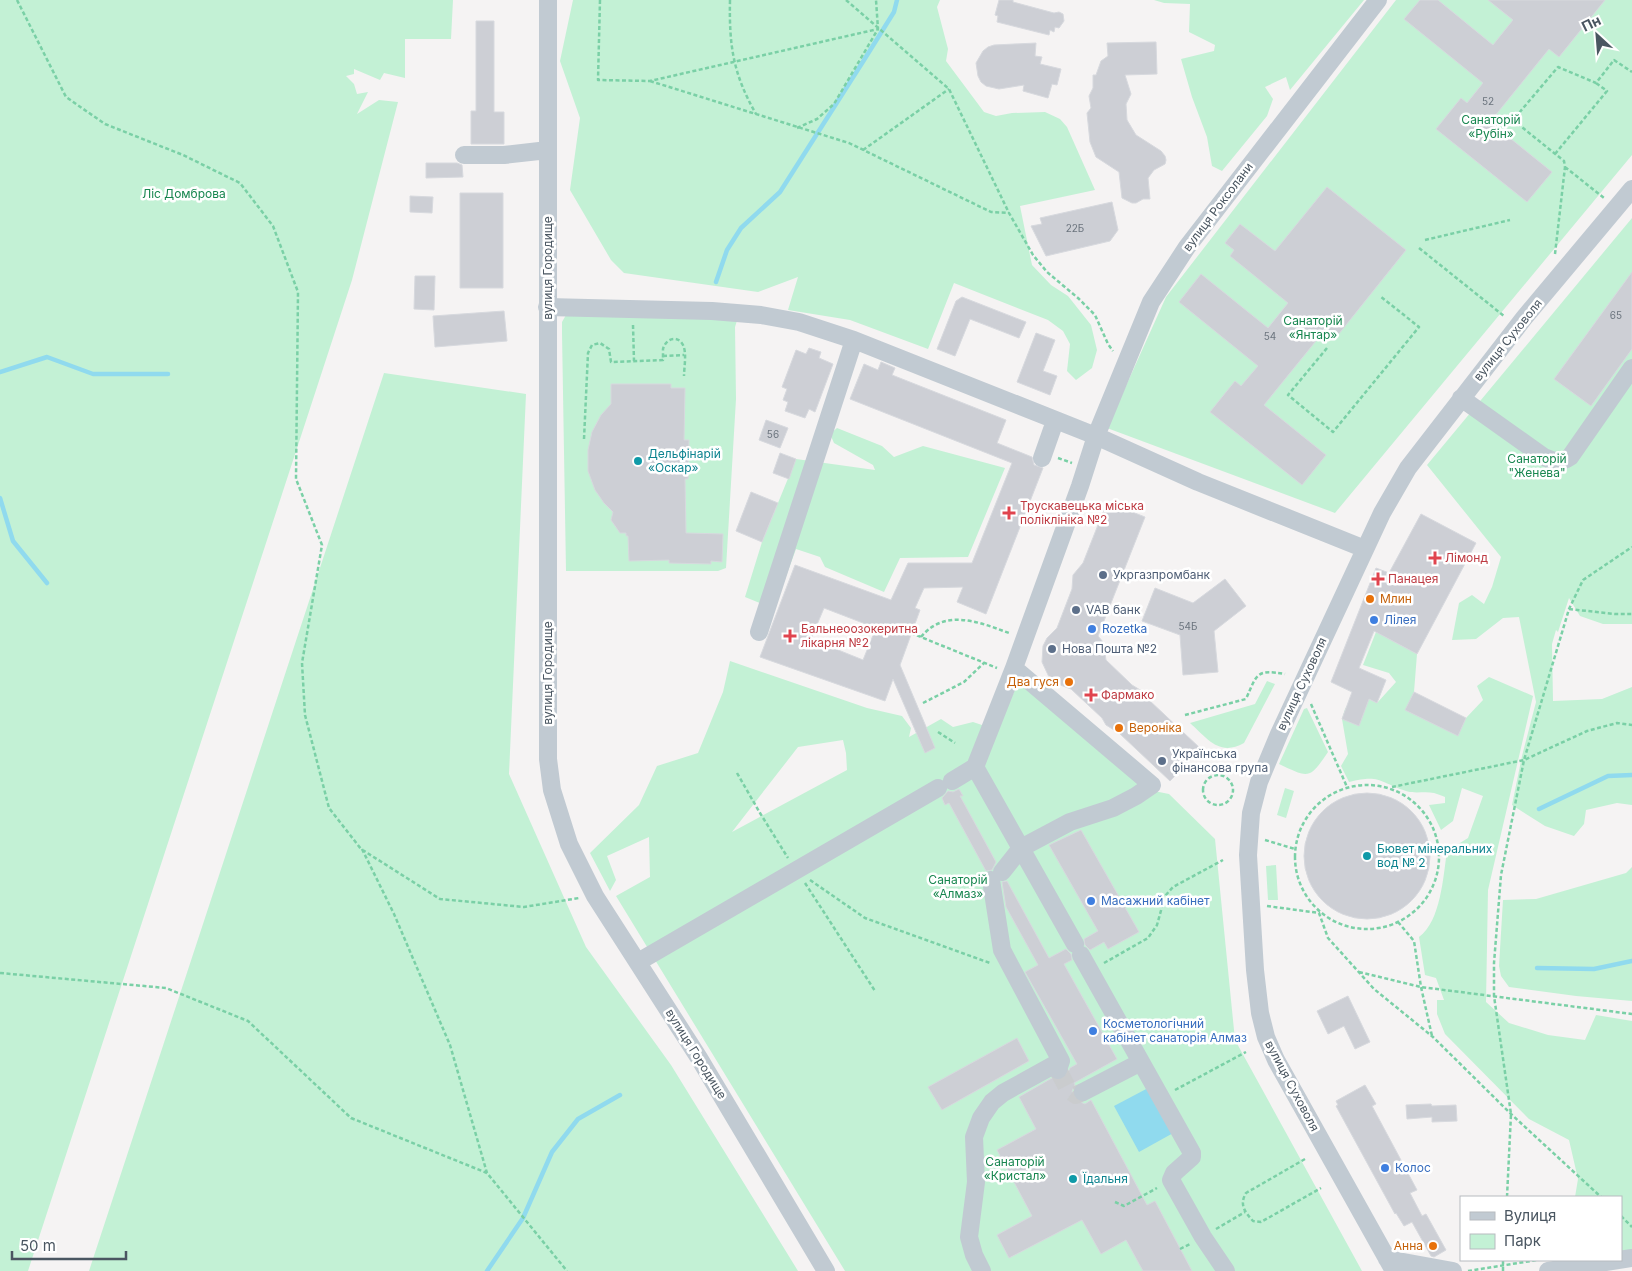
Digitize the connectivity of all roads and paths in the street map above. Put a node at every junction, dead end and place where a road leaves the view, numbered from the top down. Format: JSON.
{"nodes":[{"id":1,"x":17,"y":0,"type":"edge"},
{"id":2,"x":548,"y":0,"type":"edge"},
{"id":3,"x":600,"y":0,"type":"edge"},
{"id":4,"x":730,"y":0,"type":"edge"},
{"id":5,"x":846,"y":0,"type":"edge"},
{"id":6,"x":876,"y":0,"type":"edge"},
{"id":7,"x":1378,"y":0,"type":"edge"},
{"id":8,"x":878,"y":29,"type":"junction"},
{"id":9,"x":734,"y":61,"type":"junction"},
{"id":10,"x":1632,"y":72,"type":"edge"},
{"id":11,"x":650,"y":81,"type":"junction"},
{"id":12,"x":1596,"y":82,"type":"junction"},
{"id":13,"x":949,"y":89,"type":"junction"},
{"id":14,"x":756,"y":115,"type":"junction"},
{"id":15,"x":796,"y":128,"type":"junction"},
{"id":16,"x":548,"y":150,"type":"junction"},
{"id":17,"x":862,"y":150,"type":"junction"},
{"id":18,"x":1555,"y":154,"type":"junction"},
{"id":19,"x":464,"y":155,"type":"dead end"},
{"id":20,"x":1565,"y":167,"type":"junction"},
{"id":21,"x":1632,"y":189,"type":"edge"},
{"id":22,"x":1604,"y":198,"type":"dead end"},
{"id":23,"x":1009,"y":213,"type":"junction"},
{"id":24,"x":1510,"y":220,"type":"dead end"},
{"id":25,"x":1425,"y":240,"type":"dead end"},
{"id":26,"x":1419,"y":248,"type":"dead end"},
{"id":27,"x":1555,"y":255,"type":"dead end"},
{"id":28,"x":1380,"y":296,"type":"dead end"},
{"id":29,"x":547,"y":307,"type":"junction"},
{"id":30,"x":632,"y":309,"type":"junction"},
{"id":31,"x":1504,"y":316,"type":"dead end"},
{"id":32,"x":854,"y":340,"type":"junction"},
{"id":33,"x":1327,"y":348,"type":"dead end"},
{"id":34,"x":684,"y":355,"type":"junction"},
{"id":35,"x":663,"y":356,"type":"junction"},
{"id":36,"x":634,"y":361,"type":"junction"},
{"id":37,"x":1125,"y":367,"type":"junction"},
{"id":38,"x":1632,"y":368,"type":"edge"},
{"id":39,"x":684,"y":376,"type":"dead end"},
{"id":40,"x":1461,"y":398,"type":"junction"},
{"id":41,"x":1055,"y":421,"type":"junction"},
{"id":42,"x":1096,"y":436,"type":"junction"},
{"id":43,"x":584,"y":439,"type":"dead end"},
{"id":44,"x":1042,"y":458,"type":"dead end"},
{"id":45,"x":1632,"y":547,"type":"edge"},
{"id":46,"x":1365,"y":549,"type":"junction"},
{"id":47,"x":1569,"y":608,"type":"junction"},
{"id":48,"x":1632,"y":614,"type":"edge"},
{"id":49,"x":759,"y":632,"type":"dead end"},
{"id":50,"x":911,"y":633,"type":"dead end"},
{"id":51,"x":1012,"y":634,"type":"dead end"},
{"id":52,"x":920,"y":637,"type":"junction"},
{"id":53,"x":984,"y":662,"type":"junction"},
{"id":54,"x":1013,"y":671,"type":"junction"},
{"id":55,"x":1285,"y":674,"type":"dead end"},
{"id":56,"x":923,"y":703,"type":"dead end"},
{"id":57,"x":1311,"y":703,"type":"dead end"},
{"id":58,"x":1185,"y":715,"type":"dead end"},
{"id":59,"x":1632,"y":725,"type":"edge"},
{"id":60,"x":938,"y":732,"type":"dead end"},
{"id":61,"x":955,"y":743,"type":"dead end"},
{"id":62,"x":1524,"y":760,"type":"junction"},
{"id":63,"x":975,"y":767,"type":"junction"},
{"id":64,"x":1347,"y":787,"type":"junction"},
{"id":65,"x":1390,"y":788,"type":"junction"},
{"id":66,"x":1226,"y":802,"type":"joint"},
{"id":67,"x":1259,"y":838,"type":"dead end"},
{"id":68,"x":1021,"y":848,"type":"junction"},
{"id":69,"x":362,"y":849,"type":"junction"},
{"id":70,"x":1295,"y":849,"type":"junction"},
{"id":71,"x":1223,"y":860,"type":"dead end"},
{"id":72,"x":797,"y":871,"type":"junction"},
{"id":73,"x":595,"y":896,"type":"junction"},
{"id":74,"x":1260,"y":905,"type":"dead end"},
{"id":75,"x":1319,"y":913,"type":"junction"},
{"id":76,"x":1398,"y":922,"type":"junction"},
{"id":77,"x":638,"y":962,"type":"junction"},
{"id":78,"x":1089,"y":970,"type":"junction"},
{"id":79,"x":1013,"y":971,"type":"junction"},
{"id":80,"x":1358,"y":972,"type":"junction"},
{"id":81,"x":0,"y":973,"type":"edge"},
{"id":82,"x":1421,"y":987,"type":"junction"},
{"id":83,"x":1494,"y":996,"type":"junction"},
{"id":84,"x":1632,"y":1014,"type":"edge"},
{"id":85,"x":1433,"y":1037,"type":"junction"},
{"id":86,"x":1246,"y":1052,"type":"dead end"},
{"id":87,"x":1141,"y":1062,"type":"junction"},
{"id":88,"x":1083,"y":1092,"type":"dead end"},
{"id":89,"x":1161,"y":1098,"type":"junction"},
{"id":90,"x":1511,"y":1114,"type":"junction"},
{"id":91,"x":1306,"y":1159,"type":"dead end"},
{"id":92,"x":486,"y":1173,"type":"junction"},
{"id":93,"x":1171,"y":1180,"type":"junction"},
{"id":94,"x":1321,"y":1188,"type":"dead end"},
{"id":95,"x":1507,"y":1196,"type":"edge"},
{"id":96,"x":1599,"y":1196,"type":"edge"},
{"id":97,"x":1115,"y":1202,"type":"dead end"},
{"id":98,"x":1245,"y":1212,"type":"junction"},
{"id":99,"x":1622,"y":1217,"type":"edge"},
{"id":100,"x":1632,"y":1227,"type":"edge"},
{"id":101,"x":1203,"y":1238,"type":"junction"},
{"id":102,"x":1503,"y":1261,"type":"edge"},
{"id":103,"x":1535,"y":1261,"type":"edge"},
{"id":104,"x":1613,"y":1261,"type":"edge"},
{"id":105,"x":1391,"y":1265,"type":"edge"},
{"id":106,"x":1503,"y":1266,"type":"junction"},
{"id":107,"x":567,"y":1271,"type":"edge"},
{"id":108,"x":826,"y":1271,"type":"edge"},
{"id":109,"x":982,"y":1271,"type":"edge"},
{"id":110,"x":1226,"y":1271,"type":"edge"},
{"id":111,"x":1453,"y":1271,"type":"edge"},
{"id":112,"x":1467,"y":1271,"type":"edge"},
{"id":113,"x":1502,"y":1271,"type":"edge"},
{"id":114,"x":1548,"y":1271,"type":"edge"}],
"edges":[{"from":1,"to":69,"type":"path"},
{"from":2,"to":16,"type":"street","name":"вулиця Городище"},
{"from":3,"to":11,"type":"path"},
{"from":4,"to":9,"type":"path"},
{"from":5,"to":8,"type":"path"},
{"from":6,"to":8,"type":"path"},
{"from":7,"to":37,"type":"street","name":"вулиця Роксолани"},
{"from":8,"to":9,"type":"path"},
{"from":8,"to":13,"type":"path"},
{"from":8,"to":15,"type":"path"},
{"from":9,"to":11,"type":"path"},
{"from":9,"to":14,"type":"path"},
{"from":10,"to":12,"type":"path"},
{"from":11,"to":14,"type":"path"},
{"from":12,"to":18,"type":"path"},
{"from":12,"to":18,"type":"path"},
{"from":13,"to":17,"type":"path"},
{"from":13,"to":23,"type":"path"},
{"from":14,"to":15,"type":"path"},
{"from":15,"to":17,"type":"path"},
{"from":16,"to":19,"type":"street"},
{"from":16,"to":29,"type":"street","name":"вулиця Городище"},
{"from":17,"to":23,"type":"path"},
{"from":18,"to":20,"type":"path"},
{"from":20,"to":22,"type":"path"},
{"from":20,"to":27,"type":"path"},
{"from":21,"to":40,"type":"street","name":"вулиця Суховоля"},
{"from":23,"to":37,"type":"path"},
{"from":24,"to":25,"type":"path"},
{"from":26,"to":31,"type":"path"},
{"from":28,"to":33,"type":"path"},
{"from":29,"to":30,"type":"street"},
{"from":29,"to":73,"type":"street","name":"вулиця Городище"},
{"from":30,"to":32,"type":"street"},
{"from":30,"to":36,"type":"path"},
{"from":32,"to":41,"type":"street"},
{"from":32,"to":49,"type":"street"},
{"from":34,"to":35,"type":"path"},
{"from":34,"to":35,"type":"path"},
{"from":34,"to":39,"type":"path"},
{"from":35,"to":36,"type":"path"},
{"from":36,"to":43,"type":"path"},
{"from":37,"to":42,"type":"street","name":"вулиця Роксолани"},
{"from":38,"to":40,"type":"street"},
{"from":40,"to":46,"type":"street","name":"вулиця Суховоля"},
{"from":41,"to":42,"type":"street"},
{"from":41,"to":44,"type":"street"},
{"from":42,"to":46,"type":"street"},
{"from":42,"to":54,"type":"street","name":"вулиця Роксолани"},
{"from":45,"to":47,"type":"path"},
{"from":46,"to":105,"type":"street","name":"вулиця Суховоля"},
{"from":47,"to":48,"type":"path"},
{"from":47,"to":62,"type":"path"},
{"from":50,"to":52,"type":"path"},
{"from":51,"to":52,"type":"path"},
{"from":52,"to":53,"type":"path"},
{"from":53,"to":54,"type":"path"},
{"from":53,"to":56,"type":"path"},
{"from":54,"to":63,"type":"street","name":"вулиця Роксолани"},
{"from":54,"to":68,"type":"street"},
{"from":55,"to":58,"type":"path"},
{"from":57,"to":64,"type":"path"},
{"from":59,"to":62,"type":"path"},
{"from":60,"to":61,"type":"path"},
{"from":62,"to":65,"type":"path"},
{"from":62,"to":83,"type":"path"},
{"from":63,"to":68,"type":"street"},
{"from":63,"to":72,"type":"street"},
{"from":64,"to":65,"type":"path"},
{"from":64,"to":70,"type":"path"},
{"from":65,"to":76,"type":"path"},
{"from":66,"to":66,"type":"path"},
{"from":67,"to":70,"type":"path"},
{"from":68,"to":78,"type":"street"},
{"from":68,"to":79,"type":"street"},
{"from":69,"to":73,"type":"path"},
{"from":69,"to":92,"type":"path"},
{"from":70,"to":75,"type":"path"},
{"from":71,"to":78,"type":"path"},
{"from":72,"to":77,"type":"street"},
{"from":72,"to":79,"type":"path"},
{"from":73,"to":77,"type":"street","name":"вулиця Городище"},
{"from":74,"to":75,"type":"path"},
{"from":75,"to":76,"type":"path"},
{"from":75,"to":80,"type":"path"},
{"from":76,"to":82,"type":"path"},
{"from":77,"to":108,"type":"street","name":"вулиця Городище"},
{"from":78,"to":87,"type":"street"},
{"from":79,"to":109,"type":"street"},
{"from":80,"to":82,"type":"path"},
{"from":80,"to":85,"type":"path"},
{"from":81,"to":92,"type":"path"},
{"from":82,"to":83,"type":"path"},
{"from":82,"to":85,"type":"path"},
{"from":83,"to":84,"type":"path"},
{"from":83,"to":90,"type":"path"},
{"from":85,"to":90,"type":"path"},
{"from":86,"to":89,"type":"path"},
{"from":87,"to":88,"type":"street"},
{"from":87,"to":89,"type":"street"},
{"from":89,"to":93,"type":"street"},
{"from":90,"to":95,"type":"path"},
{"from":90,"to":96,"type":"path"},
{"from":91,"to":98,"type":"path"},
{"from":92,"to":107,"type":"path"},
{"from":93,"to":97,"type":"path"},
{"from":93,"to":101,"type":"street"},
{"from":94,"to":98,"type":"path"},
{"from":98,"to":101,"type":"path"},
{"from":99,"to":100,"type":"path"},
{"from":101,"to":110,"type":"street"},
{"from":102,"to":106,"type":"path"},
{"from":103,"to":106,"type":"path"},
{"from":104,"to":114,"type":"street"},
{"from":105,"to":111,"type":"street"},
{"from":106,"to":112,"type":"path"},
{"from":106,"to":113,"type":"path"}]}
